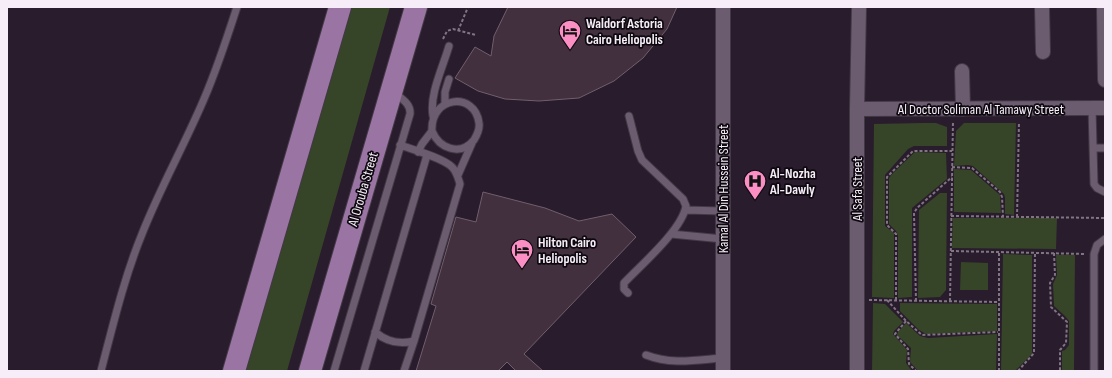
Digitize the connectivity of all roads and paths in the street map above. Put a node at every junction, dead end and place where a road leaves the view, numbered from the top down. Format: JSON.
{"nodes":[{"id":1,"x":237,"y":7,"type":"edge"},
{"id":2,"x":340,"y":7,"type":"edge"},
{"id":3,"x":416,"y":7,"type":"edge"},
{"id":4,"x":468,"y":7,"type":"edge"},
{"id":5,"x":723,"y":7,"type":"edge"},
{"id":6,"x":858,"y":7,"type":"edge"},
{"id":7,"x":1042,"y":7,"type":"edge"},
{"id":8,"x":1104,"y":7,"type":"edge"},
{"id":9,"x":458,"y":31,"type":"dead end"},
{"id":10,"x":449,"y":46,"type":"dead end"},
{"id":11,"x":1043,"y":52,"type":"dead end"},
{"id":12,"x":962,"y":71,"type":"dead end"},
{"id":13,"x":449,"y":79,"type":"dead end"},
{"id":14,"x":1105,"y":80,"type":"edge"},
{"id":15,"x":392,"y":91,"type":"junction"},
{"id":16,"x":445,"y":104,"type":"junction"},
{"id":17,"x":1098,"y":108,"type":"edge"},
{"id":18,"x":857,"y":109,"type":"junction"},
{"id":19,"x":958,"y":109,"type":"junction"},
{"id":20,"x":1019,"y":109,"type":"junction"},
{"id":21,"x":433,"y":116,"type":"junction"},
{"id":22,"x":629,"y":116,"type":"dead end"},
{"id":23,"x":432,"y":130,"type":"junction"},
{"id":24,"x":473,"y":141,"type":"junction"},
{"id":25,"x":400,"y":145,"type":"junction"},
{"id":26,"x":1093,"y":148,"type":"junction"},
{"id":27,"x":1105,"y":148,"type":"edge"},
{"id":28,"x":952,"y":150,"type":"junction"},
{"id":29,"x":418,"y":152,"type":"junction"},
{"id":30,"x":427,"y":155,"type":"junction"},
{"id":31,"x":952,"y":167,"type":"junction"},
{"id":32,"x":458,"y":176,"type":"junction"},
{"id":33,"x":952,"y":177,"type":"junction"},
{"id":34,"x":1105,"y":192,"type":"edge"},
{"id":35,"x":685,"y":210,"type":"junction"},
{"id":36,"x":723,"y":211,"type":"junction"},
{"id":37,"x":951,"y":216,"type":"junction"},
{"id":38,"x":1003,"y":216,"type":"junction"},
{"id":39,"x":1018,"y":217,"type":"junction"},
{"id":40,"x":1105,"y":218,"type":"edge"},
{"id":41,"x":671,"y":234,"type":"junction"},
{"id":42,"x":723,"y":239,"type":"junction"},
{"id":43,"x":1105,"y":239,"type":"edge"},
{"id":44,"x":951,"y":251,"type":"junction"},
{"id":45,"x":999,"y":252,"type":"junction"},
{"id":46,"x":1035,"y":253,"type":"junction"},
{"id":47,"x":1054,"y":253,"type":"junction"},
{"id":48,"x":1094,"y":254,"type":"junction"},
{"id":49,"x":628,"y":294,"type":"dead end"},
{"id":50,"x":857,"y":299,"type":"junction"},
{"id":51,"x":887,"y":300,"type":"junction"},
{"id":52,"x":896,"y":300,"type":"junction"},
{"id":53,"x":916,"y":300,"type":"junction"},
{"id":54,"x":950,"y":301,"type":"junction"},
{"id":55,"x":998,"y":302,"type":"junction"},
{"id":56,"x":906,"y":321,"type":"junction"},
{"id":57,"x":375,"y":332,"type":"junction"},
{"id":58,"x":998,"y":332,"type":"junction"},
{"id":59,"x":414,"y":341,"type":"junction"},
{"id":60,"x":646,"y":355,"type":"dead end"},
{"id":61,"x":723,"y":364,"type":"edge"},
{"id":62,"x":101,"y":371,"type":"edge"},
{"id":63,"x":234,"y":371,"type":"edge"},
{"id":64,"x":310,"y":371,"type":"edge"},
{"id":65,"x":334,"y":371,"type":"edge"},
{"id":66,"x":364,"y":371,"type":"edge"},
{"id":67,"x":404,"y":371,"type":"edge"},
{"id":68,"x":857,"y":371,"type":"edge"},
{"id":69,"x":916,"y":371,"type":"edge"},
{"id":70,"x":999,"y":371,"type":"edge"},
{"id":71,"x":1018,"y":371,"type":"edge"},
{"id":72,"x":1060,"y":371,"type":"edge"},
{"id":73,"x":1094,"y":371,"type":"edge"}],
"edges":[{"from":1,"to":62,"type":"lane"},
{"from":2,"to":63,"type":"highway"},
{"from":3,"to":15,"type":"highway","name":"Al Orouba Street"},
{"from":4,"to":9,"type":"path"},
{"from":5,"to":36,"type":"street","name":"Kamal Al Din Hussein Street"},
{"from":6,"to":18,"type":"street","name":"Al Safa Street"},
{"from":7,"to":11,"type":"street"},
{"from":8,"to":14,"type":"street"},
{"from":10,"to":21,"type":"lane"},
{"from":12,"to":19,"type":"street"},
{"from":13,"to":16,"type":"lane"},
{"from":15,"to":25,"type":"lane"},
{"from":15,"to":64,"type":"highway","name":"Al Orouba Street"},
{"from":16,"to":21,"type":"lane"},
{"from":16,"to":24,"type":"lane"},
{"from":17,"to":20,"type":"street","name":"Al Doctor Soliman Al Tamawy Street"},
{"from":17,"to":26,"type":"lane"},
{"from":18,"to":19,"type":"street","name":"Al Doctor Soliman Al Tamawy Street"},
{"from":18,"to":50,"type":"street","name":"Al Safa Street"},
{"from":19,"to":20,"type":"street","name":"Al Doctor Soliman Al Tamawy Street"},
{"from":19,"to":28,"type":"path"},
{"from":20,"to":39,"type":"path"},
{"from":21,"to":23,"type":"lane"},
{"from":22,"to":35,"type":"lane"},
{"from":23,"to":24,"type":"lane"},
{"from":23,"to":29,"type":"lane"},
{"from":24,"to":32,"type":"lane"},
{"from":25,"to":29,"type":"lane"},
{"from":25,"to":65,"type":"lane"},
{"from":26,"to":27,"type":"lane"},
{"from":26,"to":34,"type":"lane"},
{"from":28,"to":31,"type":"path"},
{"from":28,"to":52,"type":"path"},
{"from":29,"to":30,"type":"lane"},
{"from":30,"to":32,"type":"lane"},
{"from":30,"to":57,"type":"lane"},
{"from":31,"to":33,"type":"path"},
{"from":31,"to":38,"type":"path"},
{"from":32,"to":59,"type":"lane"},
{"from":33,"to":37,"type":"path"},
{"from":33,"to":53,"type":"path"},
{"from":35,"to":36,"type":"lane"},
{"from":35,"to":41,"type":"lane"},
{"from":36,"to":42,"type":"street","name":"Kamal Al Din Hussein Street"},
{"from":37,"to":38,"type":"path"},
{"from":37,"to":44,"type":"path"},
{"from":38,"to":39,"type":"path"},
{"from":39,"to":40,"type":"path"},
{"from":41,"to":42,"type":"lane"},
{"from":41,"to":49,"type":"lane"},
{"from":42,"to":61,"type":"street","name":"Kamal Al Din Hussein Street"},
{"from":43,"to":48,"type":"lane"},
{"from":44,"to":45,"type":"path"},
{"from":44,"to":54,"type":"path"},
{"from":45,"to":46,"type":"path"},
{"from":45,"to":55,"type":"path"},
{"from":46,"to":47,"type":"path"},
{"from":46,"to":71,"type":"path"},
{"from":47,"to":48,"type":"path"},
{"from":47,"to":72,"type":"path"},
{"from":48,"to":73,"type":"lane"},
{"from":50,"to":51,"type":"path"},
{"from":50,"to":68,"type":"street","name":"Al Safa Street"},
{"from":51,"to":52,"type":"path"},
{"from":51,"to":56,"type":"path"},
{"from":52,"to":53,"type":"path"},
{"from":53,"to":54,"type":"path"},
{"from":54,"to":55,"type":"path"},
{"from":55,"to":58,"type":"path"},
{"from":56,"to":58,"type":"path"},
{"from":56,"to":69,"type":"path"},
{"from":57,"to":59,"type":"lane"},
{"from":57,"to":66,"type":"lane"},
{"from":58,"to":70,"type":"path"},
{"from":59,"to":67,"type":"lane"},
{"from":60,"to":61,"type":"lane"}]}
